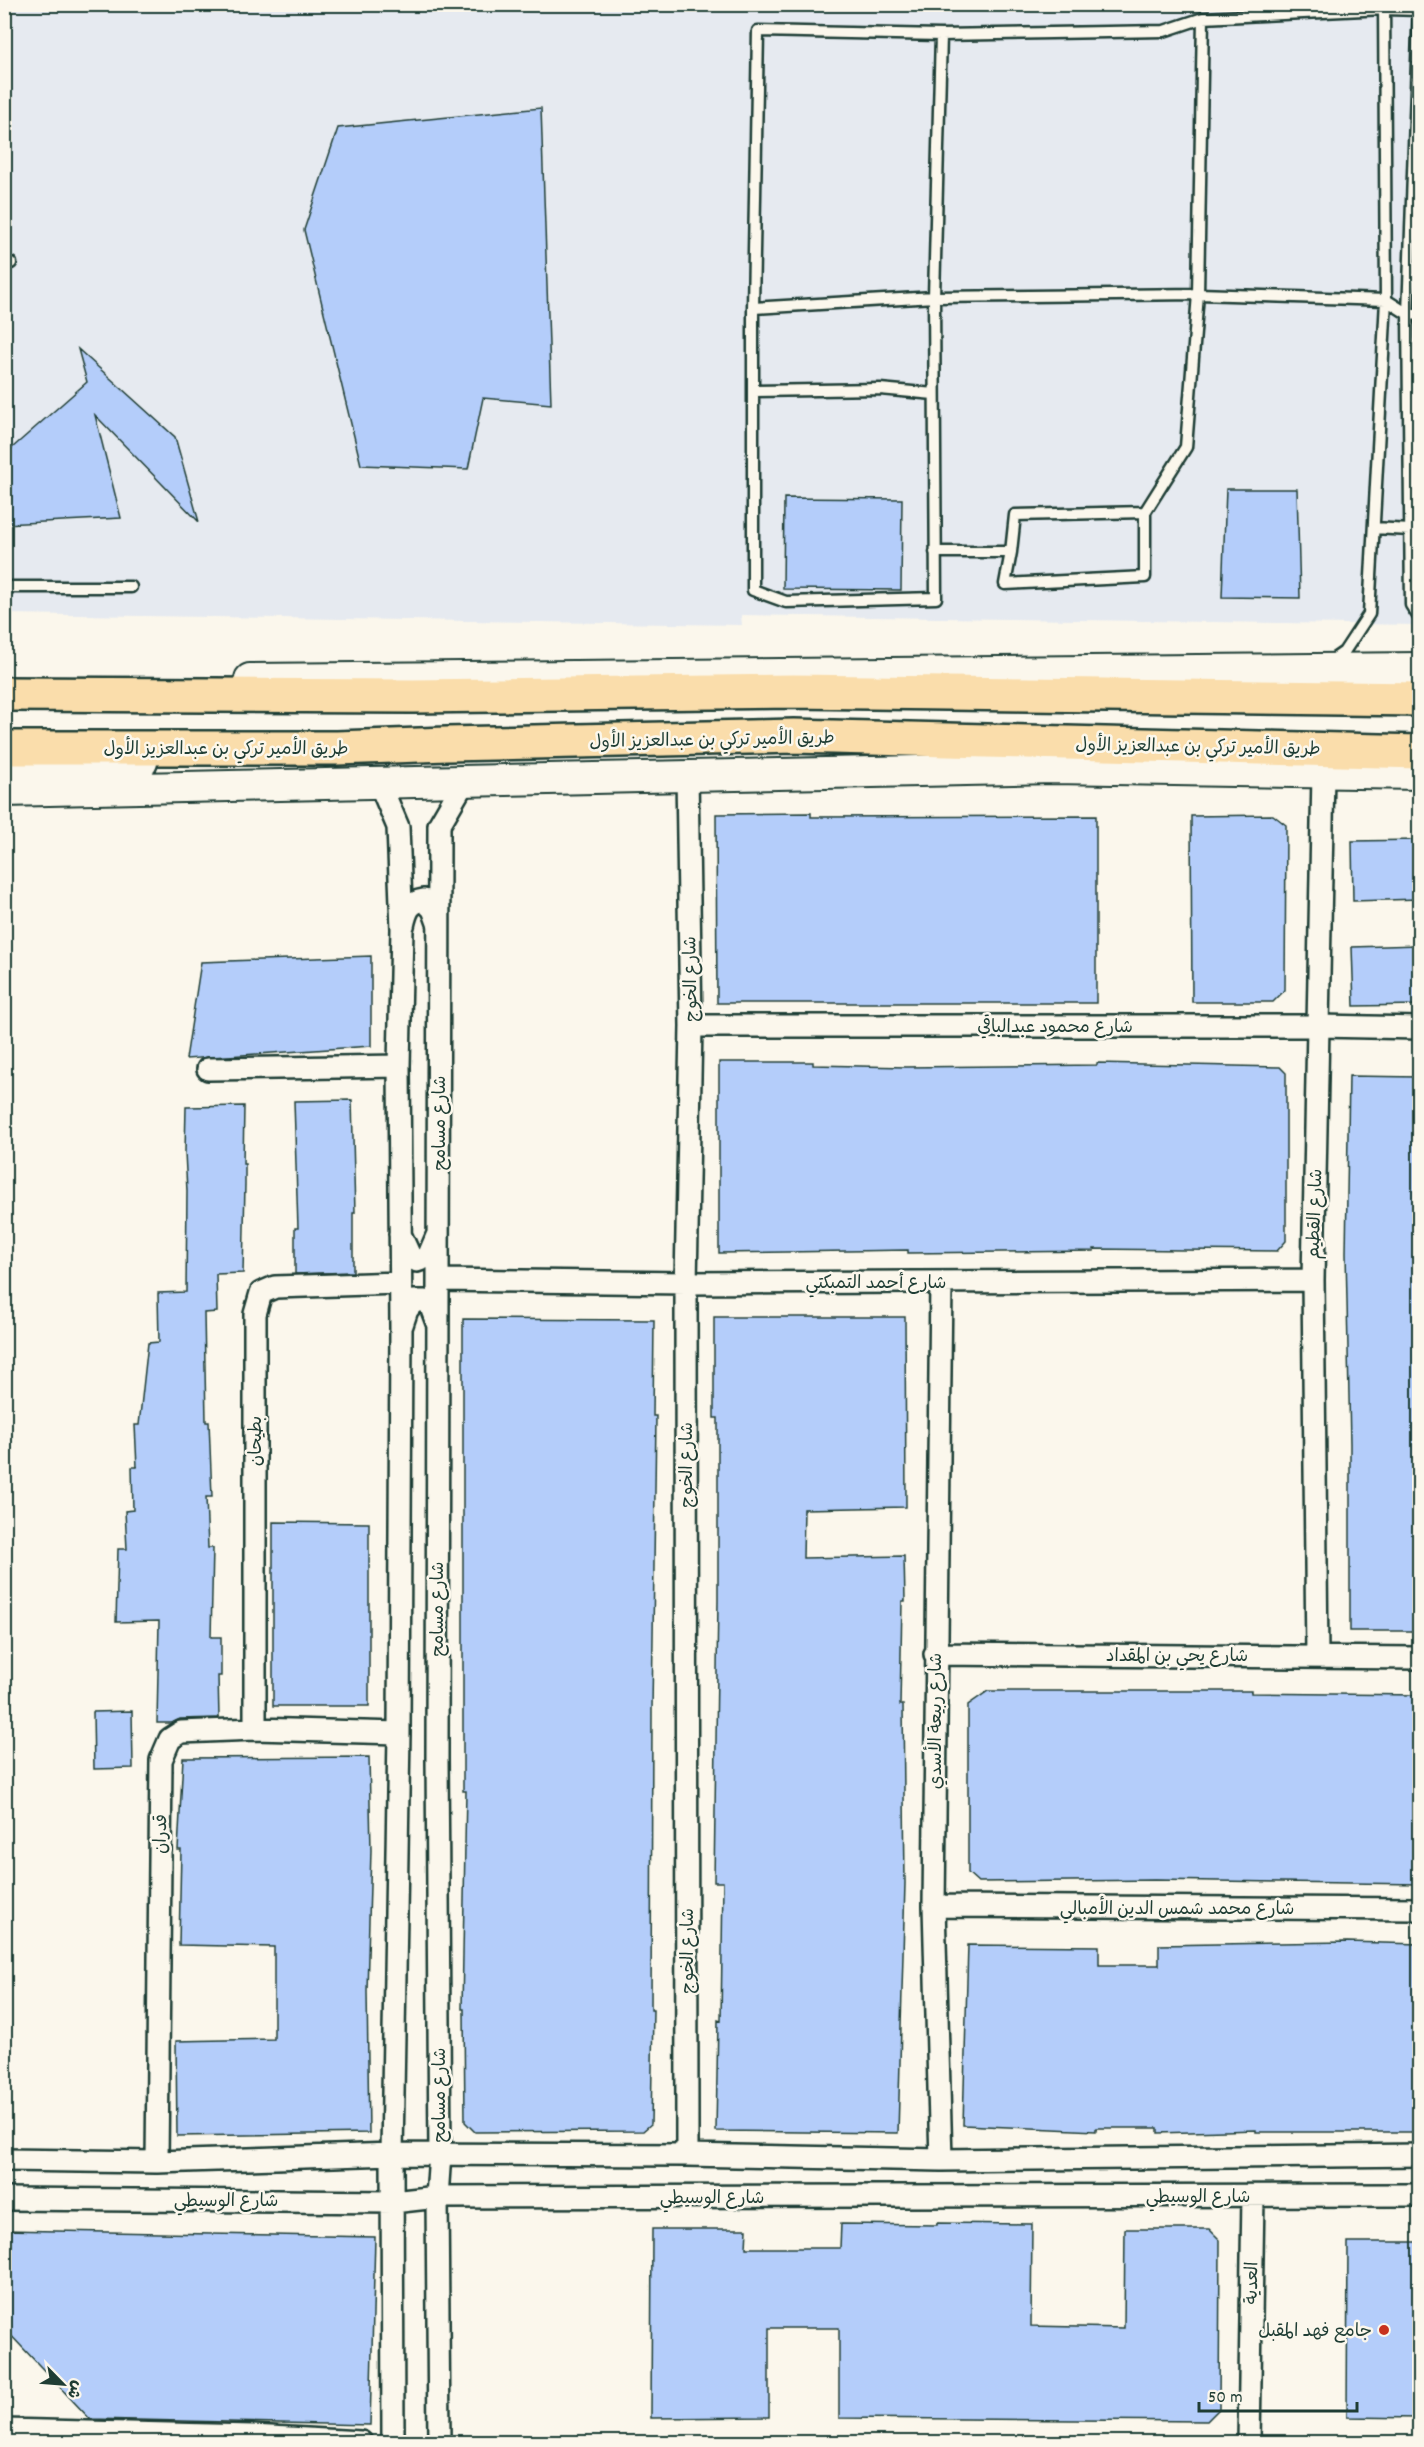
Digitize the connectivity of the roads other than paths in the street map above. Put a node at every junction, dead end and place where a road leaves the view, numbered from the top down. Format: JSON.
{"nodes":[{"id":1,"x":1419,"y":4,"type":"edge"},
{"id":2,"x":1384,"y":7,"type":"edge"},
{"id":3,"x":1419,"y":10,"type":"edge"},
{"id":4,"x":1203,"y":18,"type":"junction"},
{"id":5,"x":941,"y":35,"type":"junction"},
{"id":6,"x":1198,"y":294,"type":"junction"},
{"id":7,"x":934,"y":297,"type":"junction"},
{"id":8,"x":1386,"y":300,"type":"junction"},
{"id":9,"x":753,"y":308,"type":"junction"},
{"id":10,"x":1408,"y":314,"type":"junction"},
{"id":11,"x":1419,"y":315,"type":"edge"},
{"id":12,"x":754,"y":391,"type":"junction"},
{"id":13,"x":934,"y":394,"type":"junction"},
{"id":14,"x":1145,"y":512,"type":"junction"},
{"id":15,"x":1374,"y":528,"type":"junction"},
{"id":16,"x":1410,"y":530,"type":"junction"},
{"id":17,"x":935,"y":552,"type":"junction"},
{"id":18,"x":1011,"y":552,"type":"junction"},
{"id":19,"x":4,"y":587,"type":"edge"},
{"id":20,"x":131,"y":587,"type":"dead end"},
{"id":21,"x":1419,"y":619,"type":"edge"},
{"id":22,"x":1419,"y":668,"type":"edge"},
{"id":23,"x":1319,"y":669,"type":"junction"},
{"id":24,"x":4,"y":682,"type":"edge"},
{"id":25,"x":4,"y":694,"type":"edge"},
{"id":26,"x":1419,"y":699,"type":"edge"},
{"id":27,"x":1000,"y":742,"type":"junction"},
{"id":28,"x":4,"y":748,"type":"edge"},
{"id":29,"x":337,"y":748,"type":"junction"},
{"id":30,"x":1419,"y":752,"type":"edge"},
{"id":31,"x":1054,"y":768,"type":"junction"},
{"id":32,"x":4,"y":771,"type":"edge"},
{"id":33,"x":1323,"y":772,"type":"junction"},
{"id":34,"x":1419,"y":774,"type":"edge"},
{"id":35,"x":687,"y":775,"type":"junction"},
{"id":36,"x":379,"y":782,"type":"junction"},
{"id":37,"x":464,"y":782,"type":"junction"},
{"id":38,"x":4,"y":791,"type":"edge"},
{"id":39,"x":438,"y":924,"type":"junction"},
{"id":40,"x":402,"y":929,"type":"junction"},
{"id":41,"x":691,"y":1026,"type":"junction"},
{"id":42,"x":1319,"y":1026,"type":"junction"},
{"id":43,"x":1419,"y":1028,"type":"edge"},
{"id":44,"x":399,"y":1066,"type":"junction"},
{"id":45,"x":208,"y":1069,"type":"dead end"},
{"id":46,"x":399,"y":1230,"type":"junction"},
{"id":47,"x":439,"y":1230,"type":"junction"},
{"id":48,"x":439,"y":1280,"type":"junction"},
{"id":49,"x":1312,"y":1280,"type":"junction"},
{"id":50,"x":941,"y":1282,"type":"junction"},
{"id":51,"x":399,"y":1283,"type":"junction"},
{"id":52,"x":686,"y":1283,"type":"junction"},
{"id":53,"x":401,"y":1328,"type":"junction"},
{"id":54,"x":439,"y":1333,"type":"junction"},
{"id":55,"x":935,"y":1654,"type":"junction"},
{"id":56,"x":1317,"y":1656,"type":"junction"},
{"id":57,"x":1419,"y":1658,"type":"edge"},
{"id":58,"x":255,"y":1729,"type":"junction"},
{"id":59,"x":399,"y":1733,"type":"junction"},
{"id":60,"x":934,"y":1906,"type":"junction"},
{"id":61,"x":1419,"y":1909,"type":"edge"},
{"id":62,"x":392,"y":2154,"type":"junction"},
{"id":63,"x":440,"y":2154,"type":"junction"},
{"id":64,"x":687,"y":2155,"type":"junction"},
{"id":65,"x":1419,"y":2155,"type":"edge"},
{"id":66,"x":4,"y":2160,"type":"edge"},
{"id":67,"x":941,"y":2160,"type":"junction"},
{"id":68,"x":157,"y":2162,"type":"junction"},
{"id":69,"x":1419,"y":2195,"type":"edge"},
{"id":70,"x":1253,"y":2196,"type":"junction"},
{"id":71,"x":438,"y":2197,"type":"junction"},
{"id":72,"x":4,"y":2199,"type":"edge"},
{"id":73,"x":393,"y":2202,"type":"junction"},
{"id":74,"x":4,"y":2430,"type":"edge"},
{"id":75,"x":252,"y":2439,"type":"edge"},
{"id":76,"x":361,"y":2442,"type":"edge"},
{"id":77,"x":393,"y":2442,"type":"edge"},
{"id":78,"x":439,"y":2442,"type":"edge"},
{"id":79,"x":1249,"y":2442,"type":"edge"}],
"edges":[{"from":1,"to":3,"type":"lane"},
{"from":2,"to":3,"type":"lane"},
{"from":2,"to":4,"type":"lane"},
{"from":2,"to":8,"type":"lane"},
{"from":3,"to":10,"type":"lane"},
{"from":4,"to":5,"type":"lane"},
{"from":4,"to":6,"type":"lane"},
{"from":5,"to":7,"type":"lane"},
{"from":5,"to":9,"type":"lane"},
{"from":6,"to":7,"type":"lane"},
{"from":6,"to":8,"type":"lane"},
{"from":6,"to":14,"type":"lane"},
{"from":7,"to":9,"type":"lane"},
{"from":7,"to":13,"type":"lane"},
{"from":8,"to":10,"type":"lane"},
{"from":8,"to":15,"type":"lane"},
{"from":9,"to":12,"type":"lane"},
{"from":10,"to":11,"type":"lane"},
{"from":10,"to":16,"type":"lane"},
{"from":12,"to":13,"type":"lane"},
{"from":12,"to":17,"type":"lane"},
{"from":13,"to":17,"type":"lane"},
{"from":14,"to":18,"type":"lane"},
{"from":14,"to":18,"type":"lane"},
{"from":15,"to":16,"type":"lane"},
{"from":15,"to":23,"type":"lane"},
{"from":16,"to":21,"type":"lane"},
{"from":17,"to":18,"type":"lane"},
{"from":19,"to":20,"type":"lane"},
{"from":22,"to":23,"type":"main road"},
{"from":23,"to":24,"type":"main road"},
{"from":25,"to":26,"type":"main road"},
{"from":27,"to":29,"type":"main road","name":"طريق الأمير تركي بن عبدالعزيز الأول"},
{"from":27,"to":30,"type":"main road","name":"طريق الأمير تركي بن عبدالعزيز الأول"},
{"from":27,"to":31,"type":"main road"},
{"from":28,"to":29,"type":"main road","name":"طريق الأمير تركي بن عبدالعزيز الأول"},
{"from":29,"to":32,"type":"main road"},
{"from":31,"to":33,"type":"main road"},
{"from":31,"to":35,"type":"main road"},
{"from":33,"to":34,"type":"main road"},
{"from":33,"to":42,"type":"street","name":"شارع القطيم"},
{"from":35,"to":37,"type":"main road"},
{"from":35,"to":41,"type":"street","name":"شارع الخوج"},
{"from":36,"to":37,"type":"main road"},
{"from":36,"to":38,"type":"main road"},
{"from":36,"to":40,"type":"street","name":"شارع مسامح"},
{"from":37,"to":39,"type":"street","name":"شارع مسامح"},
{"from":39,"to":40,"type":"street"},
{"from":39,"to":47,"type":"street","name":"شارع مسامح"},
{"from":40,"to":44,"type":"street","name":"شارع مسامح"},
{"from":41,"to":42,"type":"street","name":"شارع محمود عبدالباقي"},
{"from":41,"to":52,"type":"street","name":"شارع الخوج"},
{"from":42,"to":43,"type":"street","name":"شارع محمود عبدالباقي"},
{"from":42,"to":49,"type":"street","name":"شارع القطيم"},
{"from":44,"to":45,"type":"street"},
{"from":44,"to":46,"type":"street","name":"شارع مسامح"},
{"from":46,"to":47,"type":"street"},
{"from":46,"to":51,"type":"street","name":"شارع مسامح"},
{"from":47,"to":48,"type":"street","name":"شارع مسامح"},
{"from":48,"to":52,"type":"street","name":"شارع أحمد التمبكتي"},
{"from":48,"to":54,"type":"street","name":"شارع مسامح"},
{"from":49,"to":50,"type":"street","name":"شارع أحمد التمبكتي"},
{"from":49,"to":56,"type":"street","name":"شارع القطيم"},
{"from":50,"to":52,"type":"street","name":"شارع أحمد التمبكتي"},
{"from":50,"to":55,"type":"street","name":"شارع ربيعة الأسدي"},
{"from":51,"to":53,"type":"street","name":"شارع مسامح"},
{"from":51,"to":58,"type":"street","name":"بطيحان"},
{"from":52,"to":64,"type":"street","name":"شارع الخوج"},
{"from":53,"to":54,"type":"street"},
{"from":53,"to":59,"type":"street","name":"شارع مسامح"},
{"from":54,"to":63,"type":"street","name":"شارع مسامح"},
{"from":55,"to":56,"type":"street","name":"شارع يحي بن المقداد"},
{"from":55,"to":60,"type":"street","name":"شارع ربيعة الأسدي"},
{"from":56,"to":57,"type":"street","name":"شارع يحي بن المقداد"},
{"from":58,"to":59,"type":"street","name":"قدران"},
{"from":58,"to":68,"type":"street","name":"قدران"},
{"from":59,"to":62,"type":"street","name":"شارع مسامح"},
{"from":60,"to":61,"type":"street","name":"شارع محمد شمس الدين الأمبالي"},
{"from":60,"to":67,"type":"street","name":"شارع ربيعة الأسدي"},
{"from":62,"to":63,"type":"street"},
{"from":62,"to":68,"type":"street"},
{"from":62,"to":73,"type":"street","name":"شارع مسامح"},
{"from":63,"to":64,"type":"street"},
{"from":63,"to":71,"type":"street","name":"شارع مسامح"},
{"from":64,"to":67,"type":"street"},
{"from":65,"to":67,"type":"street"},
{"from":66,"to":68,"type":"street"},
{"from":69,"to":70,"type":"street","name":"شارع الوسيطي"},
{"from":70,"to":71,"type":"street","name":"شارع الوسيطي"},
{"from":70,"to":79,"type":"street","name":"العدية"},
{"from":71,"to":73,"type":"street","name":"شارع الوسيطي"},
{"from":71,"to":78,"type":"street","name":"شارع مسامح"},
{"from":72,"to":73,"type":"street","name":"شارع الوسيطي"},
{"from":73,"to":77,"type":"street","name":"شارع مسامح"},
{"from":74,"to":75,"type":"street"},
{"from":75,"to":76,"type":"street"}]}
